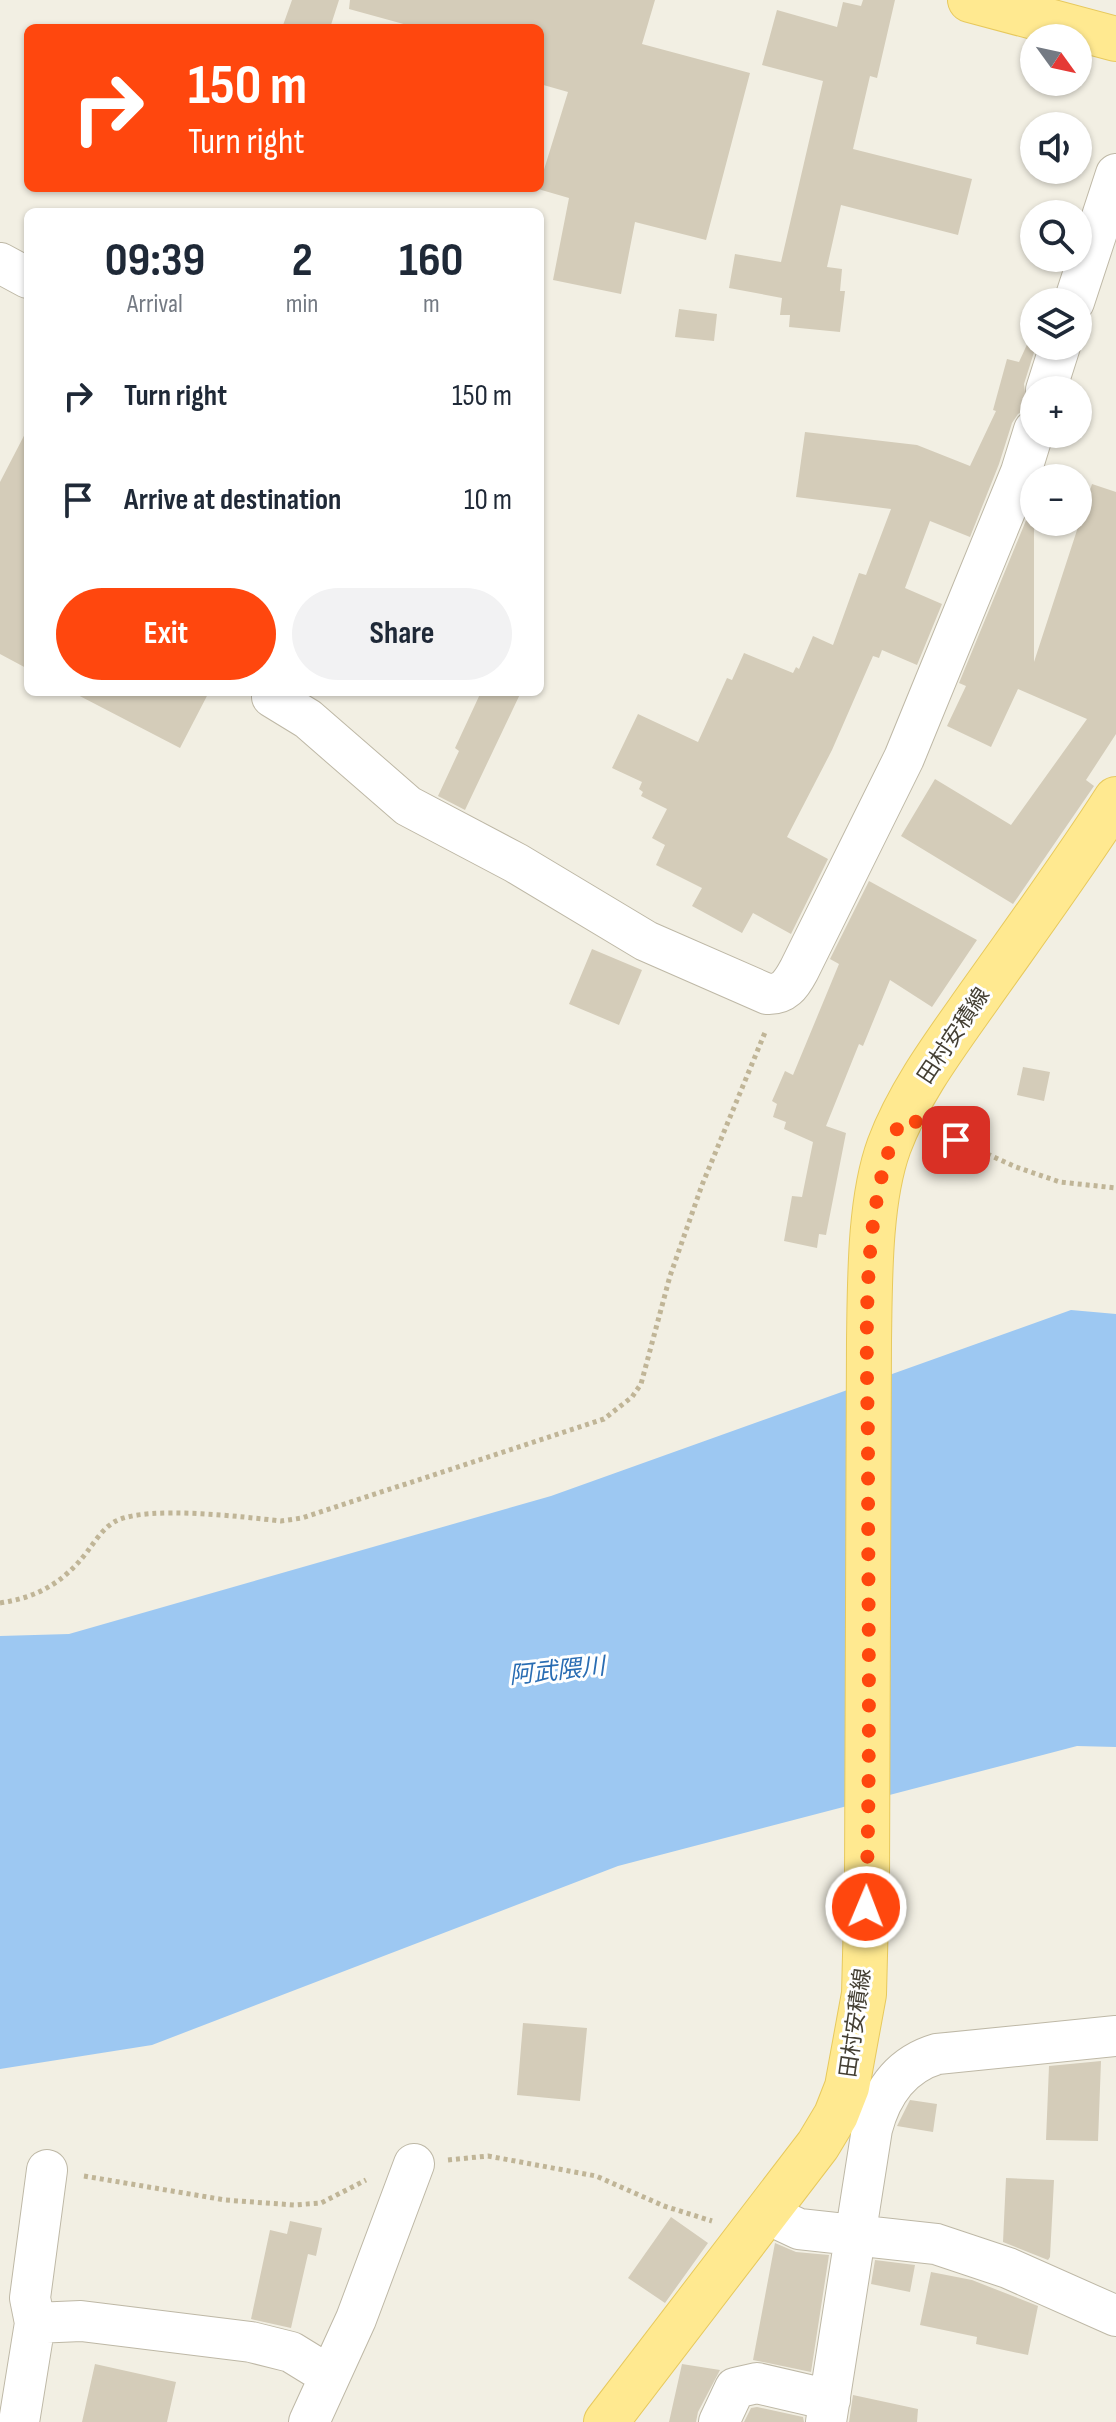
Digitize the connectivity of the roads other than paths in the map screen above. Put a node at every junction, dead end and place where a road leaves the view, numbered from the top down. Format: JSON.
{"nodes":[{"id":1,"x":970,"y":0,"type":"edge"},
{"id":2,"x":1116,"y":39,"type":"edge"},
{"id":3,"x":1116,"y":174,"type":"edge"},
{"id":4,"x":0,"y":263,"type":"edge"},
{"id":5,"x":24,"y":276,"type":"edge"},
{"id":6,"x":1079,"y":288,"type":"edge"},
{"id":7,"x":1028,"y":448,"type":"edge"},
{"id":8,"x":272,"y":697,"type":"dead end"},
{"id":9,"x":1116,"y":799,"type":"edge"},
{"id":10,"x":1116,"y":2036,"type":"edge"},
{"id":11,"x":414,"y":2164,"type":"dead end"},
{"id":12,"x":47,"y":2170,"type":"dead end"},
{"id":13,"x":770,"y":2210,"type":"junction"},
{"id":14,"x":854,"y":2235,"type":"junction"},
{"id":15,"x":1116,"y":2316,"type":"edge"},
{"id":16,"x":35,"y":2323,"type":"junction"},
{"id":17,"x":330,"y":2376,"type":"junction"},
{"id":18,"x":828,"y":2411,"type":"edge"},
{"id":19,"x":19,"y":2422,"type":"edge"},
{"id":20,"x":309,"y":2422,"type":"edge"},
{"id":21,"x":606,"y":2422,"type":"edge"},
{"id":22,"x":719,"y":2422,"type":"edge"}],
"edges":[{"from":1,"to":2,"type":"main road"},
{"from":3,"to":6,"type":"street"},
{"from":4,"to":5,"type":"street"},
{"from":7,"to":8,"type":"street"},
{"from":9,"to":13,"type":"main road","name":"田村安積線"},
{"from":10,"to":14,"type":"street"},
{"from":11,"to":17,"type":"street"},
{"from":12,"to":16,"type":"street"},
{"from":13,"to":14,"type":"street"},
{"from":13,"to":21,"type":"main road","name":"田村安積線"},
{"from":14,"to":15,"type":"street"},
{"from":14,"to":18,"type":"street"},
{"from":16,"to":17,"type":"street"},
{"from":16,"to":19,"type":"street"},
{"from":17,"to":20,"type":"street"},
{"from":18,"to":22,"type":"street"}]}
